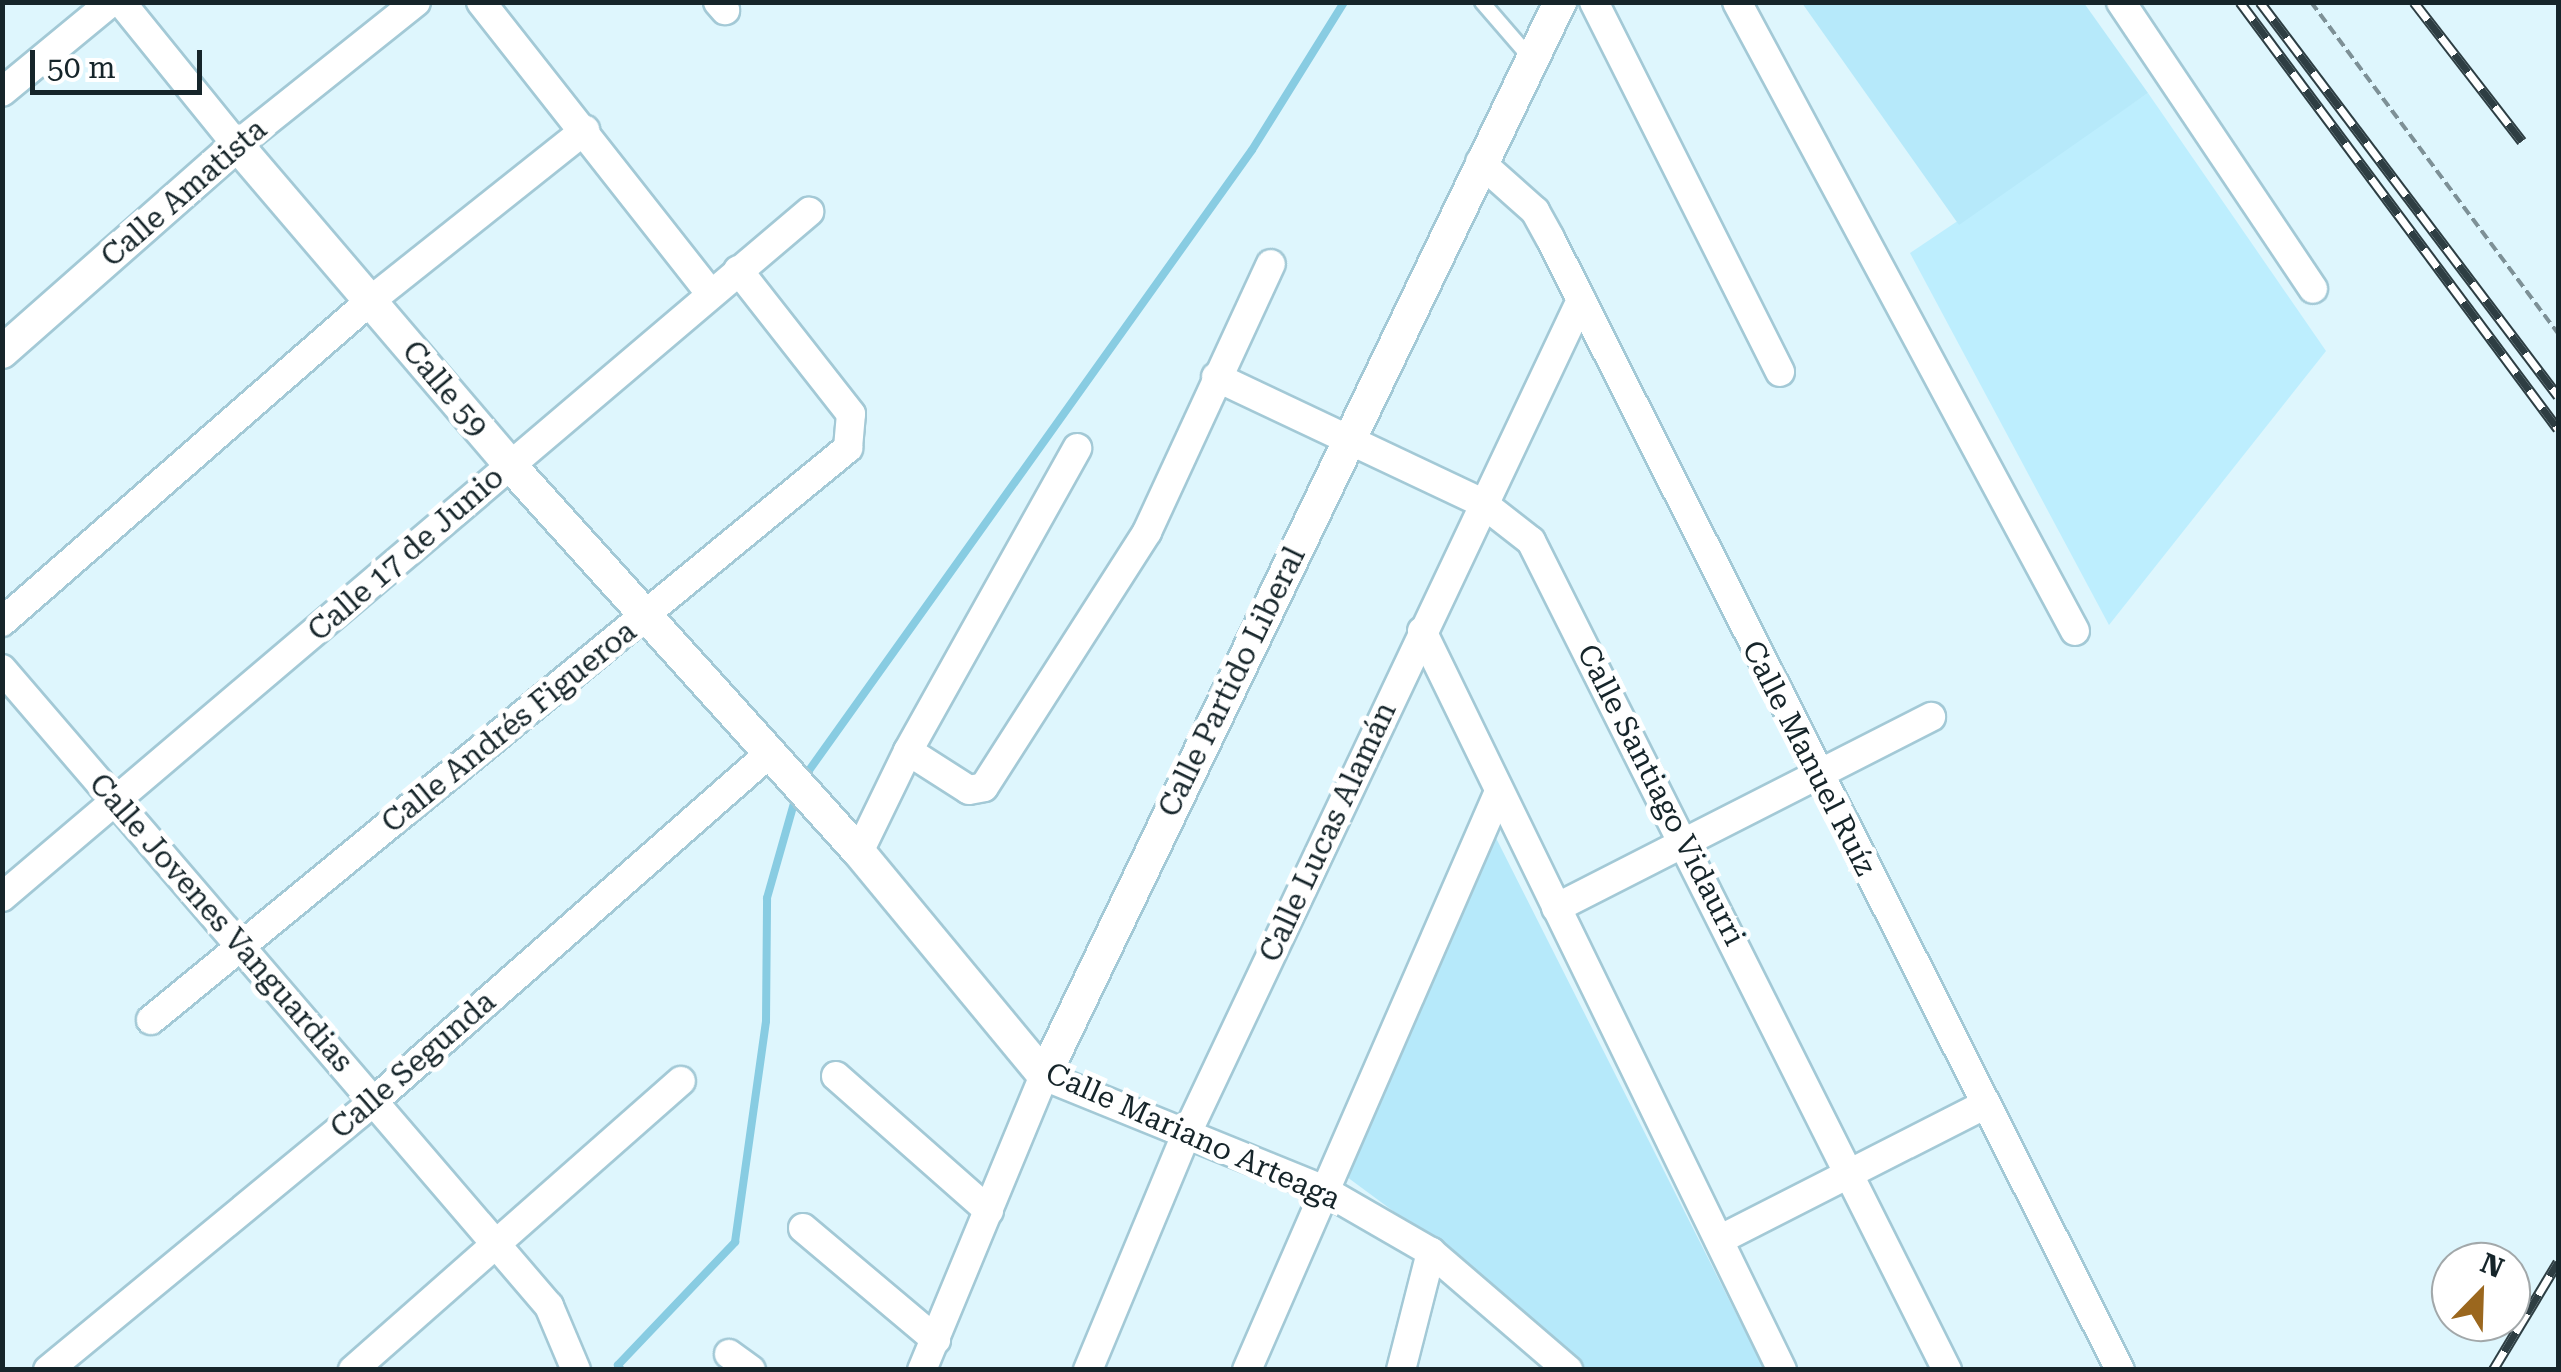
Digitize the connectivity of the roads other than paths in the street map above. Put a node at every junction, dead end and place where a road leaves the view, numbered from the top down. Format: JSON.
{"nodes":[{"id":1,"x":111,"y":2,"type":"edge"},
{"id":2,"x":120,"y":2,"type":"edge"},
{"id":3,"x":416,"y":2,"type":"edge"},
{"id":4,"x":481,"y":2,"type":"edge"},
{"id":5,"x":1482,"y":2,"type":"edge"},
{"id":6,"x":1560,"y":2,"type":"edge"},
{"id":7,"x":1594,"y":2,"type":"edge"},
{"id":8,"x":1738,"y":2,"type":"edge"},
{"id":9,"x":2120,"y":2,"type":"edge"},
{"id":10,"x":1533,"y":61,"type":"junction"},
{"id":11,"x":2,"y":92,"type":"edge"},
{"id":12,"x":585,"y":130,"type":"junction"},
{"id":13,"x":237,"y":145,"type":"junction"},
{"id":14,"x":1480,"y":162,"type":"junction"},
{"id":15,"x":809,"y":212,"type":"dead end"},
{"id":16,"x":1270,"y":264,"type":"dead end"},
{"id":17,"x":738,"y":270,"type":"junction"},
{"id":18,"x":2313,"y":289,"type":"dead end"},
{"id":19,"x":710,"y":293,"type":"junction"},
{"id":20,"x":1580,"y":300,"type":"junction"},
{"id":21,"x":370,"y":301,"type":"junction"},
{"id":22,"x":2,"y":352,"type":"edge"},
{"id":23,"x":1780,"y":372,"type":"dead end"},
{"id":24,"x":1216,"y":377,"type":"junction"},
{"id":25,"x":1350,"y":437,"type":"junction"},
{"id":26,"x":1077,"y":448,"type":"dead end"},
{"id":27,"x":510,"y":465,"type":"junction"},
{"id":28,"x":1481,"y":502,"type":"junction"},
{"id":29,"x":646,"y":614,"type":"junction"},
{"id":30,"x":2,"y":622,"type":"edge"},
{"id":31,"x":2075,"y":631,"type":"dead end"},
{"id":32,"x":1422,"y":632,"type":"junction"},
{"id":33,"x":2,"y":669,"type":"edge"},
{"id":34,"x":1930,"y":718,"type":"dead end"},
{"id":35,"x":908,"y":751,"type":"junction"},
{"id":36,"x":777,"y":758,"type":"junction"},
{"id":37,"x":1816,"y":775,"type":"junction"},
{"id":38,"x":1497,"y":796,"type":"junction"},
{"id":39,"x":116,"y":802,"type":"junction"},
{"id":40,"x":1684,"y":839,"type":"junction"},
{"id":41,"x":859,"y":852,"type":"junction"},
{"id":42,"x":2,"y":897,"type":"edge"},
{"id":43,"x":1556,"y":908,"type":"junction"},
{"id":44,"x":240,"y":947,"type":"junction"},
{"id":45,"x":151,"y":1020,"type":"dead end"},
{"id":46,"x":836,"y":1076,"type":"dead end"},
{"id":47,"x":1044,"y":1076,"type":"junction"},
{"id":48,"x":681,"y":1081,"type":"dead end"},
{"id":49,"x":374,"y":1101,"type":"junction"},
{"id":50,"x":1984,"y":1106,"type":"junction"},
{"id":51,"x":1186,"y":1135,"type":"junction"},
{"id":52,"x":1850,"y":1172,"type":"junction"},
{"id":53,"x":1322,"y":1189,"type":"junction"},
{"id":54,"x":989,"y":1211,"type":"junction"},
{"id":55,"x":804,"y":1228,"type":"dead end"},
{"id":56,"x":1719,"y":1240,"type":"junction"},
{"id":57,"x":495,"y":1248,"type":"junction"},
{"id":58,"x":1431,"y":1252,"type":"junction"},
{"id":59,"x":936,"y":1340,"type":"junction"},
{"id":60,"x":48,"y":1370,"type":"edge"},
{"id":61,"x":354,"y":1370,"type":"edge"},
{"id":62,"x":576,"y":1370,"type":"edge"},
{"id":63,"x":922,"y":1370,"type":"edge"},
{"id":64,"x":1088,"y":1370,"type":"edge"},
{"id":65,"x":1246,"y":1370,"type":"edge"},
{"id":66,"x":1401,"y":1370,"type":"edge"},
{"id":67,"x":1568,"y":1370,"type":"edge"},
{"id":68,"x":1782,"y":1370,"type":"edge"},
{"id":69,"x":1947,"y":1370,"type":"edge"},
{"id":70,"x":2120,"y":1370,"type":"edge"}],
"edges":[{"from":1,"to":11,"type":"street"},
{"from":2,"to":13,"type":"street","name":"Calle 59"},
{"from":3,"to":13,"type":"street","name":"Calle Amatista"},
{"from":4,"to":12,"type":"street"},
{"from":5,"to":10,"type":"lane"},
{"from":6,"to":10,"type":"street","name":"Calle Partido Liberal"},
{"from":7,"to":23,"type":"street"},
{"from":8,"to":31,"type":"street"},
{"from":9,"to":18,"type":"street"},
{"from":10,"to":14,"type":"street","name":"Calle Partido Liberal"},
{"from":12,"to":19,"type":"street"},
{"from":12,"to":21,"type":"street"},
{"from":13,"to":21,"type":"street","name":"Calle 59"},
{"from":13,"to":22,"type":"street","name":"Calle Amatista"},
{"from":14,"to":20,"type":"street","name":"Calle Manuel Ruíz"},
{"from":14,"to":25,"type":"street","name":"Calle Partido Liberal"},
{"from":15,"to":17,"type":"street","name":"Calle 17 de Junio"},
{"from":16,"to":24,"type":"street"},
{"from":17,"to":19,"type":"street","name":"Calle 17 de Junio"},
{"from":17,"to":29,"type":"street","name":"Calle Andrés Figueroa"},
{"from":19,"to":27,"type":"street","name":"Calle 17 de Junio"},
{"from":20,"to":28,"type":"street","name":"Calle Lucas Alamán"},
{"from":20,"to":37,"type":"street","name":"Calle Manuel Ruíz"},
{"from":21,"to":27,"type":"street","name":"Calle 59"},
{"from":21,"to":30,"type":"street"},
{"from":24,"to":25,"type":"street","name":"Calle Santiago Vidaurri"},
{"from":24,"to":35,"type":"street"},
{"from":25,"to":28,"type":"street","name":"Calle Santiago Vidaurri"},
{"from":25,"to":47,"type":"street","name":"Calle Partido Liberal"},
{"from":26,"to":35,"type":"street"},
{"from":27,"to":29,"type":"street","name":"Calle 59"},
{"from":27,"to":39,"type":"street","name":"Calle 17 de Junio"},
{"from":28,"to":32,"type":"street","name":"Calle Lucas Alamán"},
{"from":28,"to":40,"type":"street","name":"Calle Santiago Vidaurri"},
{"from":29,"to":36,"type":"street","name":"Calle 59"},
{"from":29,"to":44,"type":"street","name":"Calle Andrés Figueroa"},
{"from":32,"to":38,"type":"street"},
{"from":32,"to":51,"type":"street","name":"Calle Lucas Alamán"},
{"from":33,"to":39,"type":"street","name":"Calle Jovenes Vanguardias"},
{"from":34,"to":37,"type":"street"},
{"from":35,"to":41,"type":"street"},
{"from":36,"to":41,"type":"street","name":"Calle Mariano Arteaga"},
{"from":36,"to":49,"type":"street","name":"Calle Segunda"},
{"from":37,"to":40,"type":"street"},
{"from":37,"to":50,"type":"street","name":"Calle Manuel Ruíz"},
{"from":38,"to":43,"type":"street"},
{"from":38,"to":53,"type":"street"},
{"from":39,"to":42,"type":"street","name":"Calle 17 de Junio"},
{"from":39,"to":44,"type":"street","name":"Calle Jovenes Vanguardias"},
{"from":40,"to":43,"type":"street"},
{"from":40,"to":52,"type":"street","name":"Calle Santiago Vidaurri"},
{"from":41,"to":47,"type":"street","name":"Calle Mariano Arteaga"},
{"from":43,"to":56,"type":"street"},
{"from":44,"to":45,"type":"street","name":"Calle Andrés Figueroa"},
{"from":44,"to":49,"type":"street","name":"Calle Jovenes Vanguardias"},
{"from":46,"to":54,"type":"street"},
{"from":47,"to":51,"type":"street","name":"Calle Mariano Arteaga"},
{"from":47,"to":54,"type":"street","name":"Calle Partido Liberal"},
{"from":48,"to":57,"type":"street"},
{"from":49,"to":57,"type":"street","name":"Calle Jovenes Vanguardias"},
{"from":49,"to":60,"type":"street","name":"Calle Segunda"},
{"from":50,"to":52,"type":"street"},
{"from":50,"to":70,"type":"street","name":"Calle Manuel Ruíz"},
{"from":51,"to":53,"type":"street","name":"Calle Mariano Arteaga"},
{"from":51,"to":64,"type":"street","name":"Calle Lucas Alamán"},
{"from":52,"to":56,"type":"street"},
{"from":52,"to":69,"type":"street","name":"Calle Santiago Vidaurri"},
{"from":53,"to":58,"type":"street","name":"Calle Mariano Arteaga"},
{"from":53,"to":65,"type":"street"},
{"from":54,"to":59,"type":"street","name":"Calle Partido Liberal"},
{"from":55,"to":59,"type":"street"},
{"from":56,"to":68,"type":"street"},
{"from":57,"to":61,"type":"street"},
{"from":57,"to":62,"type":"street","name":"Calle Jovenes Vanguardias"},
{"from":58,"to":66,"type":"street"},
{"from":58,"to":67,"type":"street","name":"Calle Mariano Arteaga"},
{"from":59,"to":63,"type":"street","name":"Calle Partido Liberal"}]}
